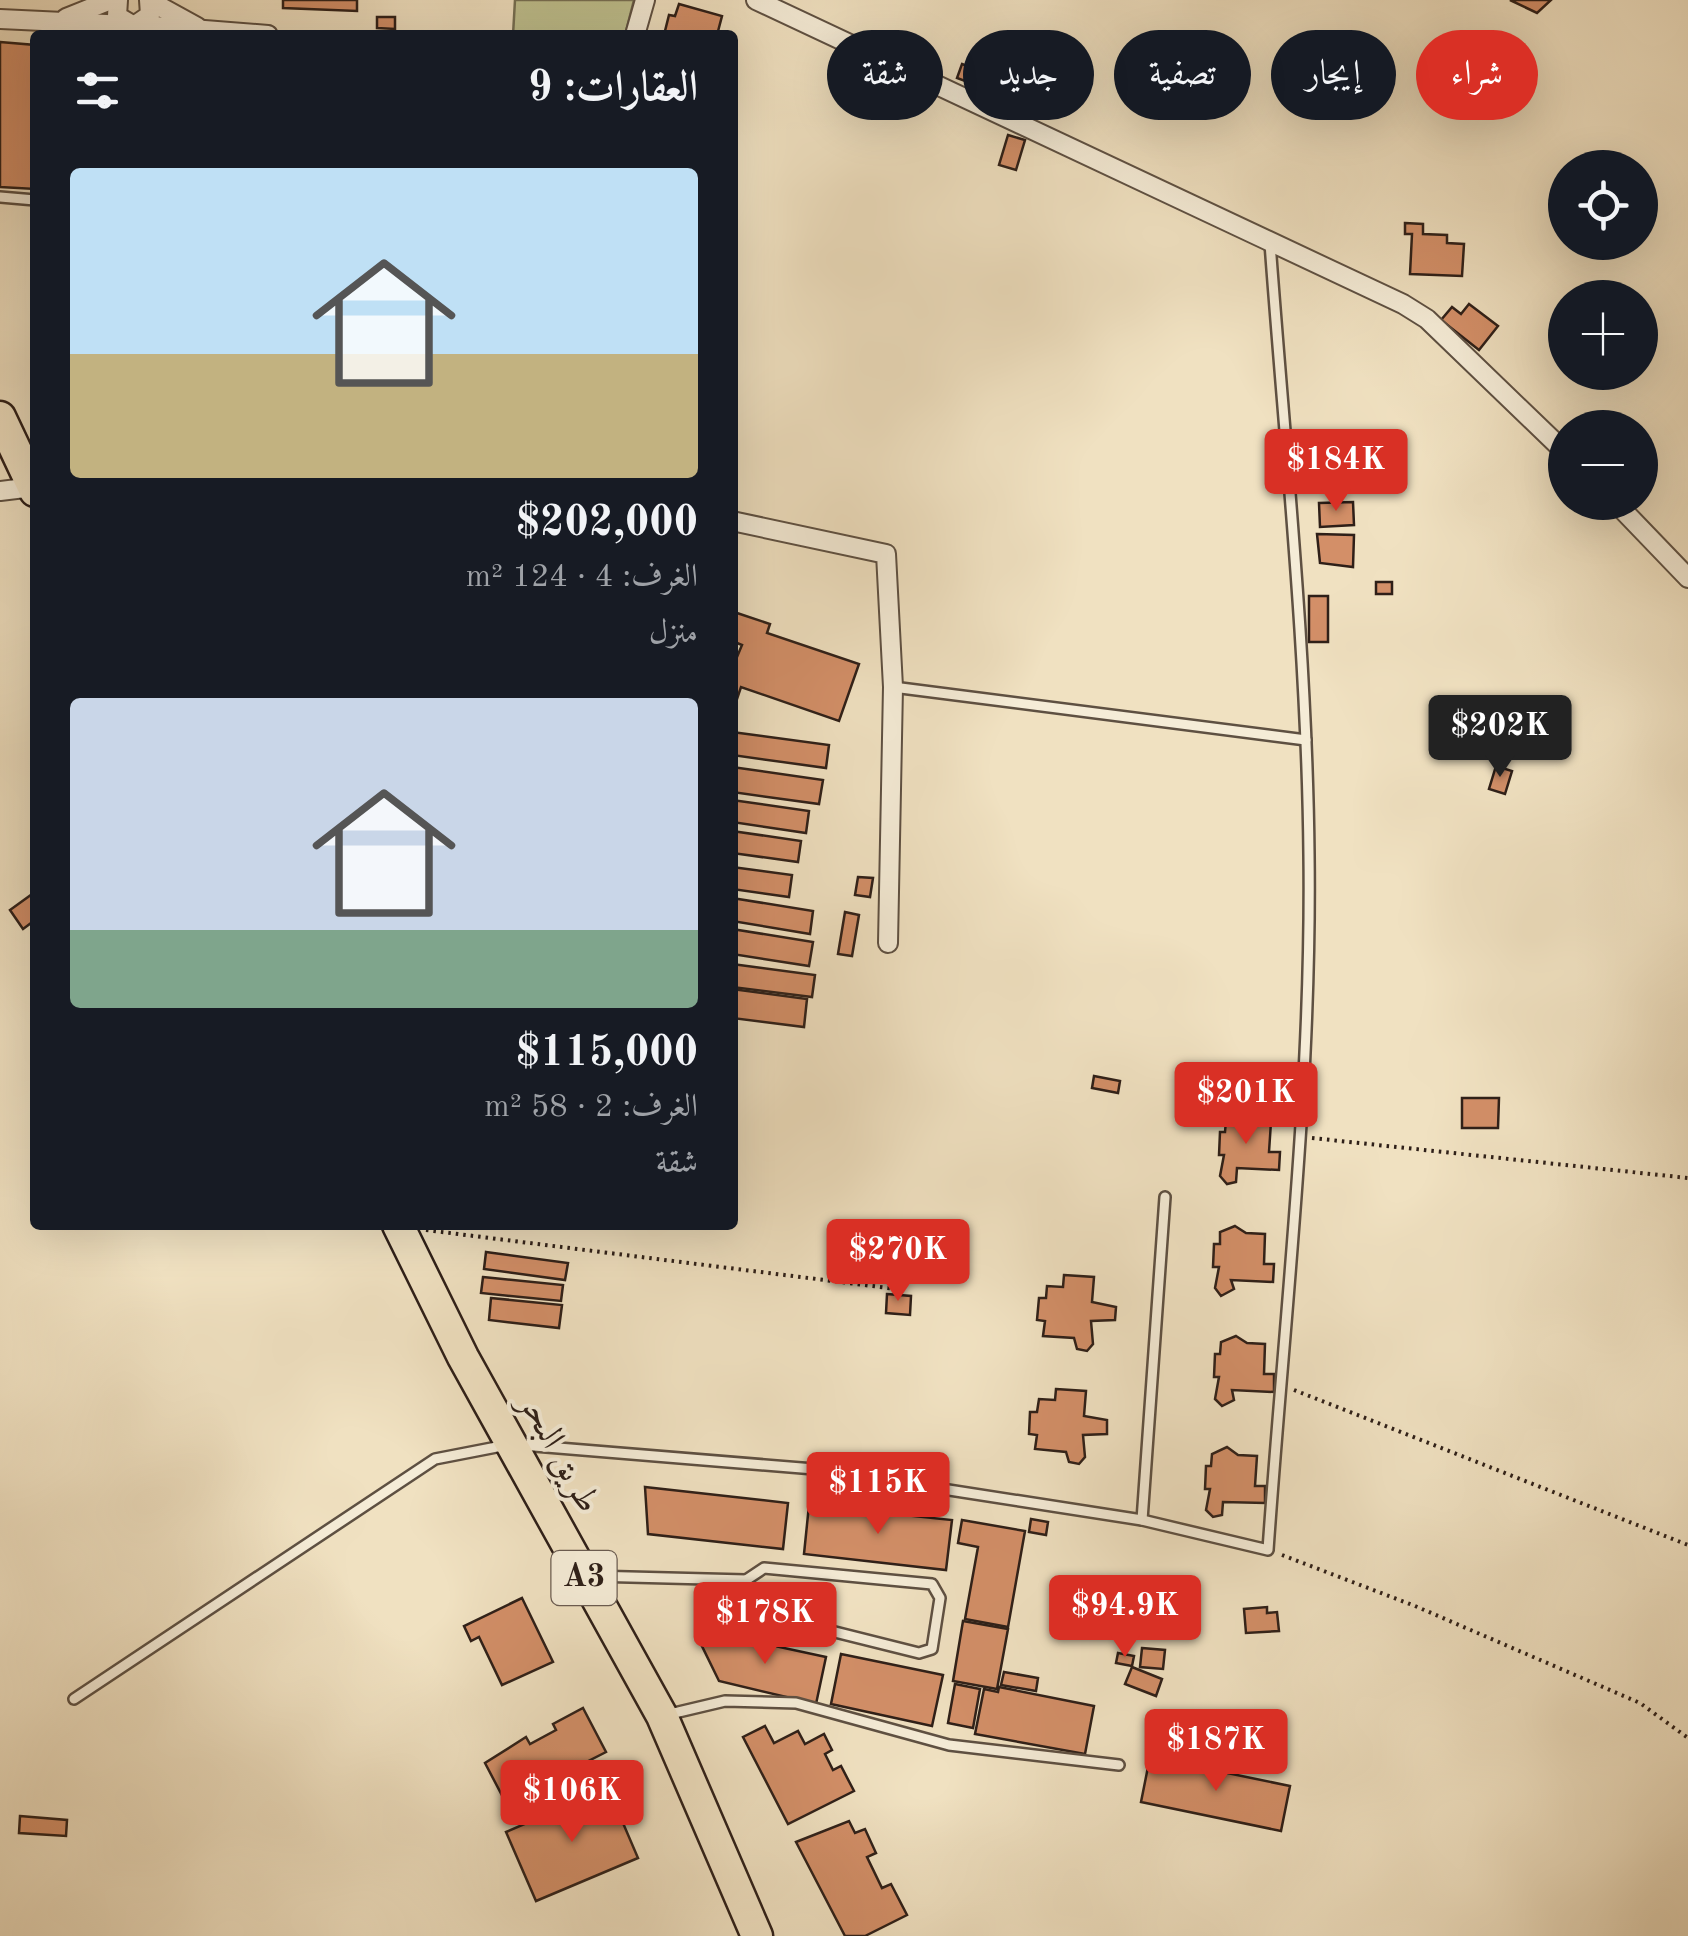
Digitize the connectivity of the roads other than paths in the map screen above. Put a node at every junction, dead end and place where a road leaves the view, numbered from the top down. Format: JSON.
{"nodes":[{"id":1,"x":114,"y":0,"type":"edge"},
{"id":2,"x":644,"y":0,"type":"edge"},
{"id":3,"x":756,"y":0,"type":"edge"},
{"id":4,"x":149,"y":1,"type":"edge"},
{"id":5,"x":0,"y":19,"type":"edge"},
{"id":6,"x":60,"y":20,"type":"junction"},
{"id":7,"x":134,"y":25,"type":"junction"},
{"id":8,"x":99,"y":29,"type":"edge"},
{"id":9,"x":202,"y":29,"type":"junction"},
{"id":10,"x":213,"y":30,"type":"edge"},
{"id":11,"x":636,"y":30,"type":"edge"},
{"id":12,"x":0,"y":197,"type":"edge"},
{"id":13,"x":30,"y":200,"type":"edge"},
{"id":14,"x":1270,"y":240,"type":"junction"},
{"id":15,"x":0,"y":418,"type":"edge"},
{"id":16,"x":1548,"y":436,"type":"edge"},
{"id":17,"x":30,"y":481,"type":"edge"},
{"id":18,"x":30,"y":489,"type":"edge"},
{"id":19,"x":0,"y":491,"type":"edge"},
{"id":20,"x":1632,"y":520,"type":"edge"},
{"id":21,"x":738,"y":522,"type":"edge"},
{"id":22,"x":1688,"y":578,"type":"edge"},
{"id":23,"x":893,"y":687,"type":"junction"},
{"id":24,"x":1306,"y":740,"type":"junction"},
{"id":25,"x":888,"y":943,"type":"dead end"},
{"id":26,"x":1165,"y":1198,"type":"dead end"},
{"id":27,"x":409,"y":1230,"type":"edge"},
{"id":28,"x":512,"y":1444,"type":"junction"},
{"id":29,"x":1142,"y":1520,"type":"junction"},
{"id":30,"x":583,"y":1576,"type":"junction"},
{"id":31,"x":746,"y":1580,"type":"junction"},
{"id":32,"x":74,"y":1700,"type":"dead end"},
{"id":33,"x":662,"y":1716,"type":"junction"},
{"id":34,"x":1119,"y":1765,"type":"dead end"},
{"id":35,"x":758,"y":1936,"type":"edge"}],
"edges":[{"from":1,"to":6,"type":"street"},
{"from":1,"to":7,"type":"street"},
{"from":2,"to":11,"type":"street"},
{"from":3,"to":14,"type":"street"},
{"from":4,"to":7,"type":"street"},
{"from":4,"to":9,"type":"street"},
{"from":5,"to":6,"type":"street"},
{"from":6,"to":8,"type":"street"},
{"from":7,"to":8,"type":"street"},
{"from":7,"to":9,"type":"street"},
{"from":9,"to":10,"type":"street"},
{"from":12,"to":13,"type":"lane"},
{"from":14,"to":16,"type":"street"},
{"from":14,"to":24,"type":"lane"},
{"from":15,"to":17,"type":"highway"},
{"from":18,"to":19,"type":"street"},
{"from":20,"to":22,"type":"street"},
{"from":21,"to":23,"type":"street"},
{"from":23,"to":24,"type":"lane"},
{"from":23,"to":25,"type":"street"},
{"from":24,"to":29,"type":"lane"},
{"from":26,"to":29,"type":"lane"},
{"from":27,"to":28,"type":"highway","name":"طريق البحر","number":"A3"},
{"from":28,"to":29,"type":"lane"},
{"from":28,"to":30,"type":"highway","name":"طريق البحر","number":"A3"},
{"from":28,"to":32,"type":"lane"},
{"from":30,"to":31,"type":"lane"},
{"from":30,"to":33,"type":"highway","name":"طريق البحر","number":"A3"},
{"from":31,"to":31,"type":"lane"},
{"from":33,"to":34,"type":"lane"},
{"from":33,"to":35,"type":"highway","name":"طريق البحر","number":"A3"}]}
